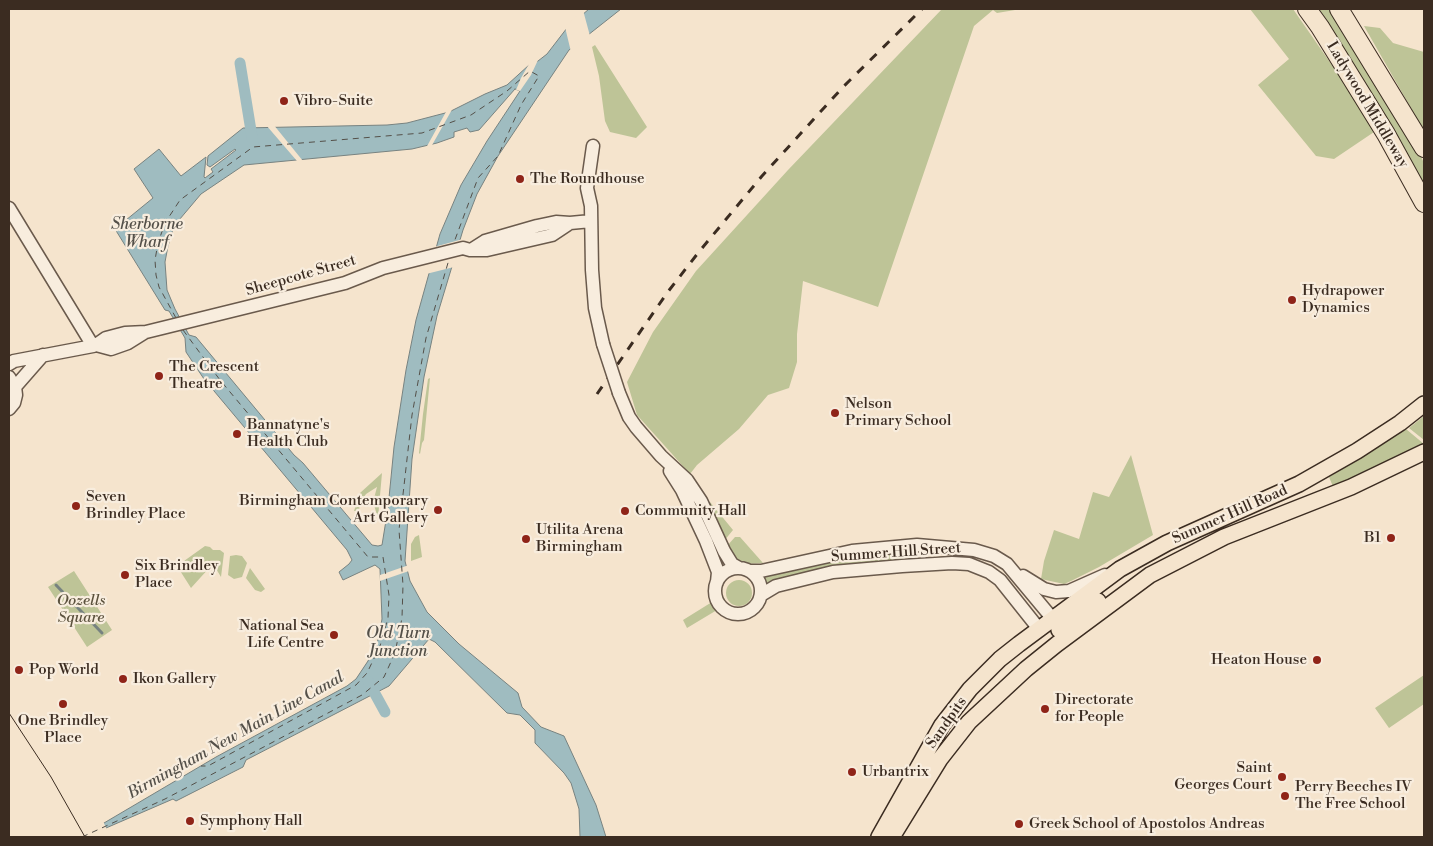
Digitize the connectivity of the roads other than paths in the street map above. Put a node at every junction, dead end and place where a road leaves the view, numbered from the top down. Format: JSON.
{"nodes":[{"id":1,"x":1307,"y":9,"type":"edge"},
{"id":2,"x":1339,"y":9,"type":"edge"},
{"id":3,"x":1424,"y":148,"type":"edge"},
{"id":4,"x":1424,"y":203,"type":"edge"},
{"id":5,"x":591,"y":206,"type":"dead end"},
{"id":6,"x":9,"y":208,"type":"edge"},
{"id":7,"x":590,"y":221,"type":"junction"},
{"id":8,"x":146,"y":332,"type":"dead end"},
{"id":9,"x":43,"y":356,"type":"junction"},
{"id":10,"x":9,"y":364,"type":"edge"},
{"id":11,"x":12,"y":382,"type":"edge"},
{"id":12,"x":1424,"y":404,"type":"edge"},
{"id":13,"x":9,"y":409,"type":"edge"},
{"id":14,"x":1424,"y":452,"type":"edge"},
{"id":15,"x":661,"y":456,"type":"junction"},
{"id":16,"x":1120,"y":569,"type":"junction"},
{"id":17,"x":744,"y":570,"type":"junction"},
{"id":18,"x":1014,"y":571,"type":"junction"},
{"id":19,"x":718,"y":582,"type":"junction"},
{"id":20,"x":761,"y":595,"type":"junction"},
{"id":21,"x":1052,"y":618,"type":"junction"},
{"id":22,"x":1049,"y":636,"type":"junction"},
{"id":23,"x":878,"y":837,"type":"edge"},
{"id":24,"x":892,"y":837,"type":"edge"}],
"edges":[{"from":1,"to":4,"type":"highway","name":"Ladywood Middleway"},
{"from":2,"to":3,"type":"highway","name":"Ladywood Middleway"},
{"from":5,"to":7,"type":"street"},
{"from":6,"to":9,"type":"street"},
{"from":7,"to":8,"type":"street","name":"Sheepcote Street"},
{"from":7,"to":15,"type":"street","bridge":true},
{"from":9,"to":10,"type":"street"},
{"from":9,"to":11,"type":"street"},
{"from":11,"to":13,"type":"street"},
{"from":12,"to":16,"type":"main road","name":"Summer Hill Road"},
{"from":14,"to":22,"type":"main road","name":"Summer Hill Road"},
{"from":15,"to":17,"type":"street"},
{"from":15,"to":19,"type":"street"},
{"from":16,"to":18,"type":"street","name":"Summer Hill Street"},
{"from":16,"to":21,"type":"main road","name":"Summer Hill Road"},
{"from":17,"to":18,"type":"street","name":"Summer Hill Street"},
{"from":17,"to":19,"type":"street"},
{"from":17,"to":20,"type":"street"},
{"from":18,"to":21,"type":"street","name":"Summer Hill Street"},
{"from":19,"to":20,"type":"street"},
{"from":20,"to":22,"type":"street","name":"Summer Hill Street"},
{"from":21,"to":22,"type":"main road"},
{"from":22,"to":23,"type":"main road","name":"Sandpits"},
{"from":22,"to":24,"type":"main road","name":"Sandpits"}]}
